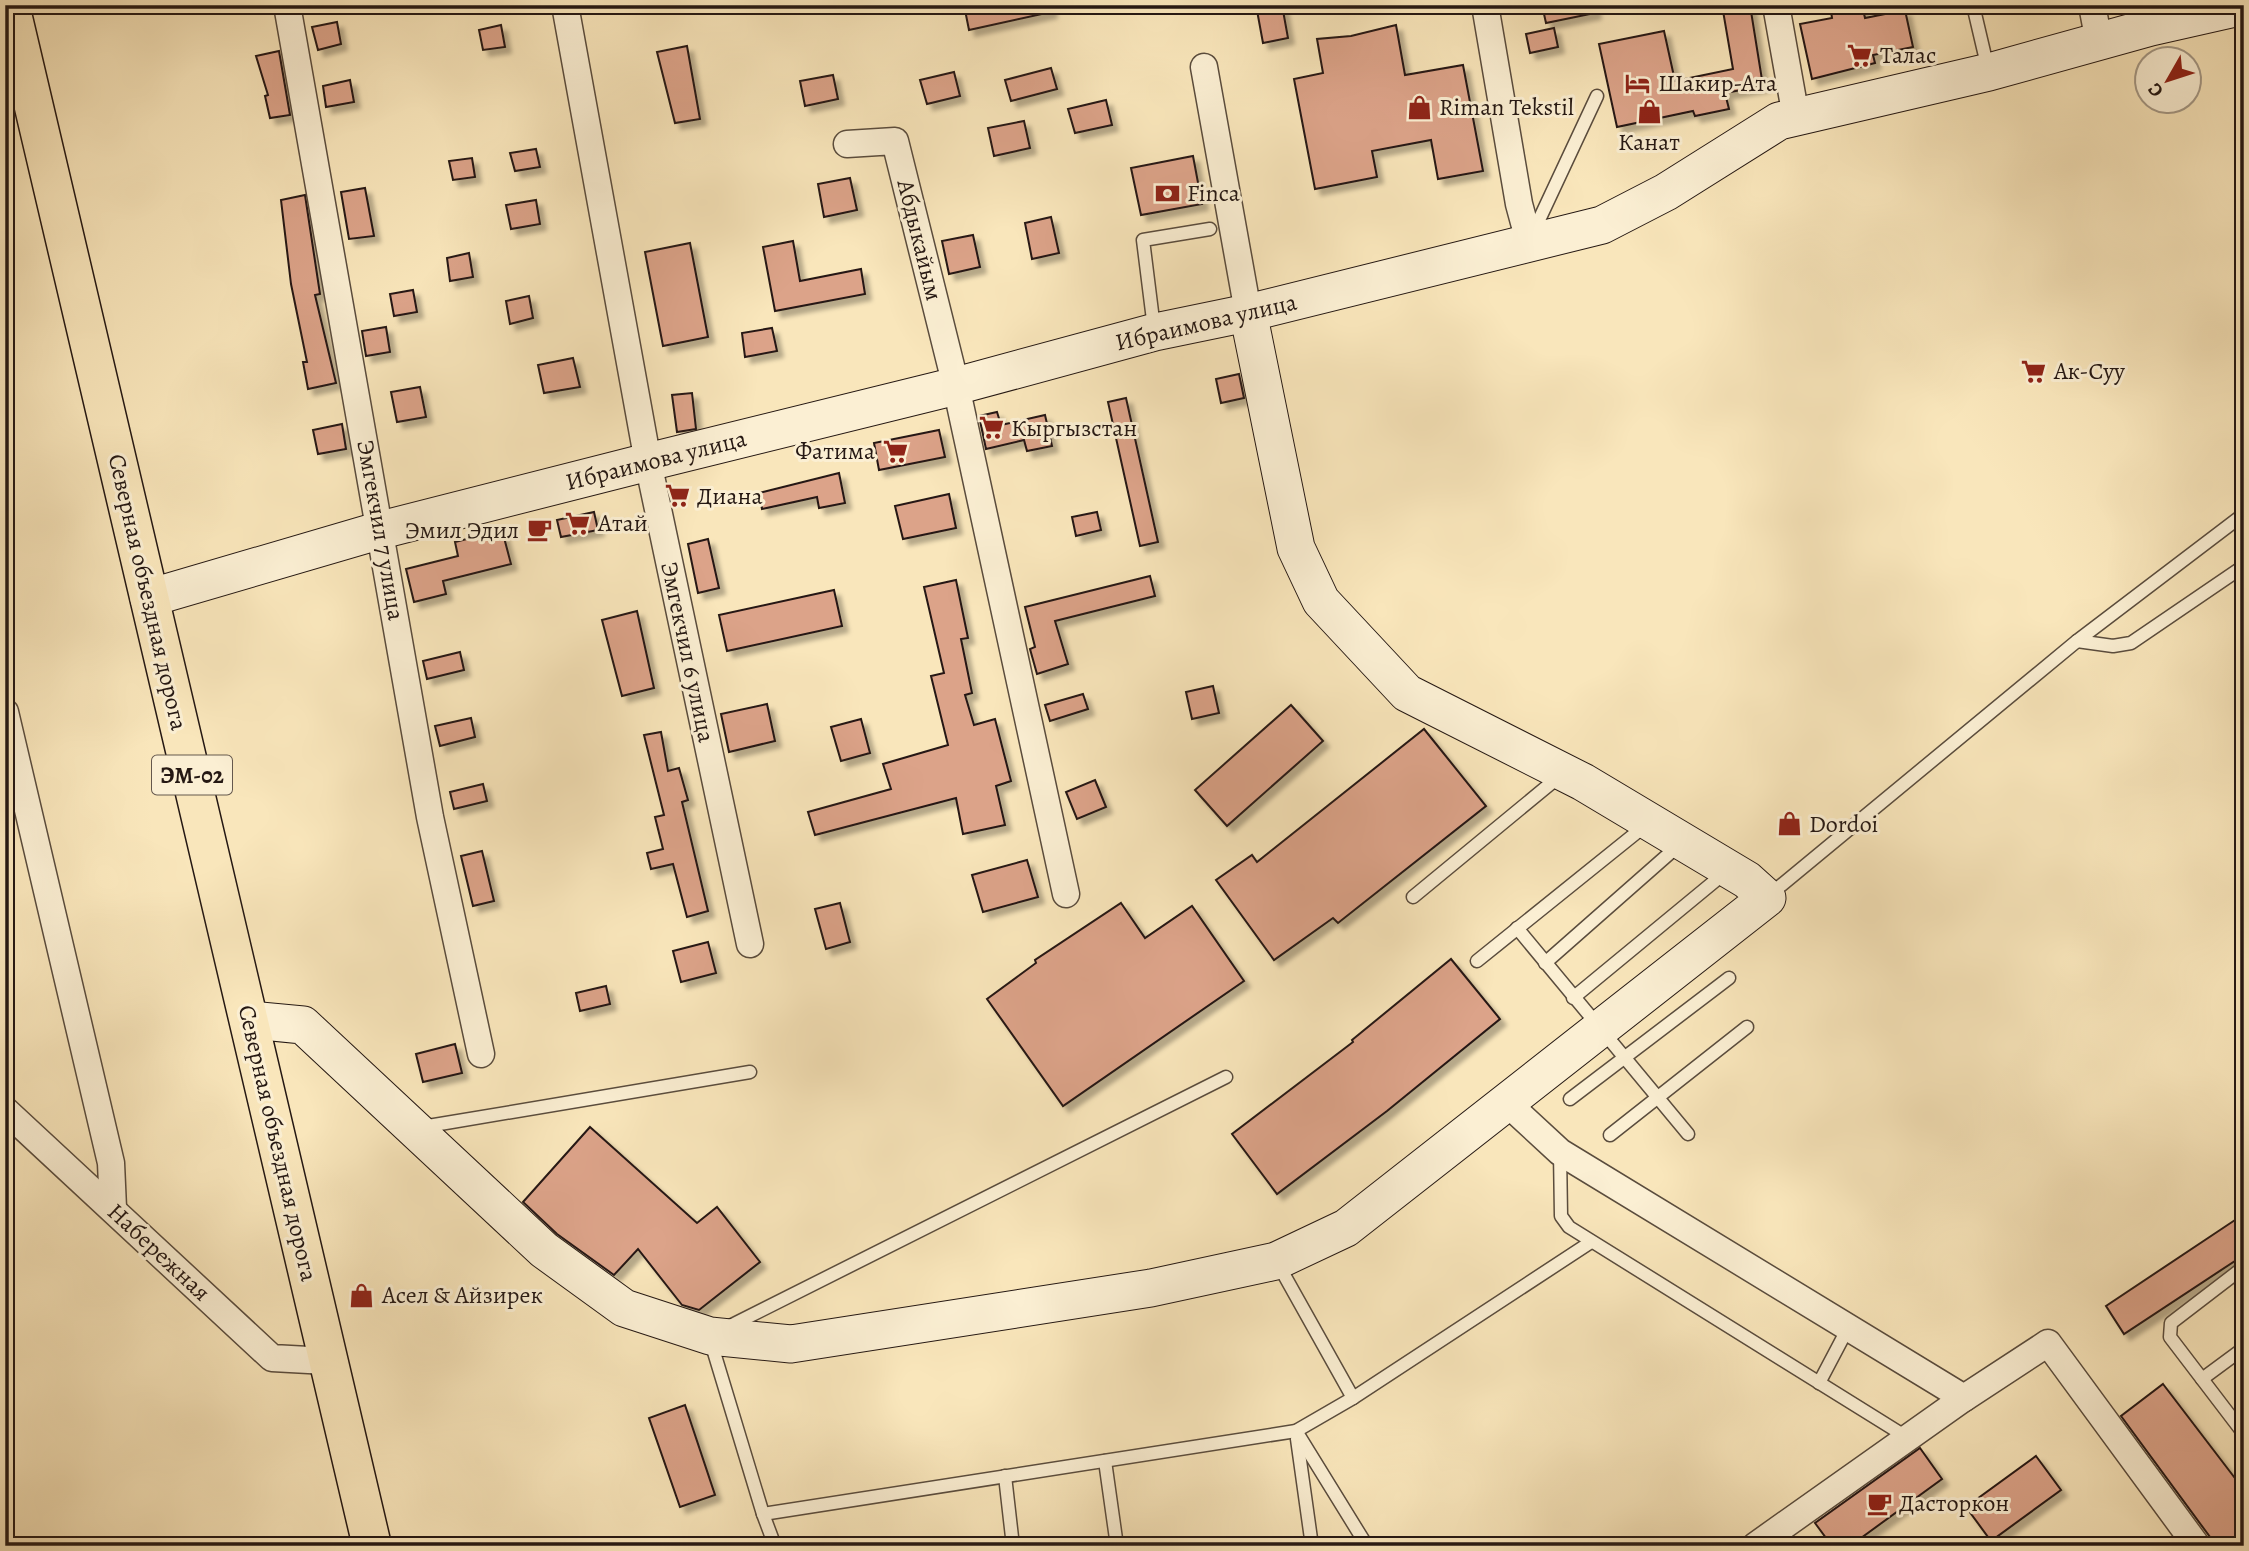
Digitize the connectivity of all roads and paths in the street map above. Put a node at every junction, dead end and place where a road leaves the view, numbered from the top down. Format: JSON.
{"nodes":[{"id":1,"x":10,"y":5,"type":"edge"},
{"id":2,"x":287,"y":5,"type":"edge"},
{"id":3,"x":565,"y":5,"type":"edge"},
{"id":4,"x":1485,"y":5,"type":"edge"},
{"id":5,"x":1776,"y":5,"type":"edge"},
{"id":6,"x":1973,"y":5,"type":"edge"},
{"id":7,"x":2092,"y":5,"type":"edge"},
{"id":8,"x":2244,"y":6,"type":"edge"},
{"id":9,"x":2099,"y":42,"type":"junction"},
{"id":10,"x":1204,"y":67,"type":"dead end"},
{"id":11,"x":1989,"y":72,"type":"junction"},
{"id":12,"x":1597,"y":96,"type":"dead end"},
{"id":13,"x":1796,"y":117,"type":"junction"},
{"id":14,"x":847,"y":144,"type":"dead end"},
{"id":15,"x":1210,"y":229,"type":"dead end"},
{"id":16,"x":1529,"y":242,"type":"junction"},
{"id":17,"x":1248,"y":312,"type":"junction"},
{"id":18,"x":1155,"y":332,"type":"junction"},
{"id":19,"x":956,"y":386,"type":"junction"},
{"id":20,"x":648,"y":462,"type":"junction"},
{"id":21,"x":2244,"y":514,"type":"edge"},
{"id":22,"x":381,"y":530,"type":"junction"},
{"id":23,"x":2244,"y":566,"type":"edge"},
{"id":24,"x":149,"y":598,"type":"junction"},
{"id":25,"x":2077,"y":641,"type":"junction"},
{"id":26,"x":5,"y":712,"type":"edge"},
{"id":27,"x":1564,"y":772,"type":"junction"},
{"id":28,"x":1650,"y":822,"type":"junction"},
{"id":29,"x":1683,"y":841,"type":"junction"},
{"id":30,"x":1730,"y":869,"type":"junction"},
{"id":31,"x":1066,"y":894,"type":"dead end"},
{"id":32,"x":1413,"y":897,"type":"dead end"},
{"id":33,"x":1767,"y":898,"type":"junction"},
{"id":34,"x":1517,"y":928,"type":"junction"},
{"id":35,"x":750,"y":944,"type":"dead end"},
{"id":36,"x":1477,"y":961,"type":"dead end"},
{"id":37,"x":1545,"y":962,"type":"junction"},
{"id":38,"x":1729,"y":978,"type":"dead end"},
{"id":39,"x":1573,"y":998,"type":"junction"},
{"id":40,"x":251,"y":1020,"type":"junction"},
{"id":41,"x":1747,"y":1027,"type":"dead end"},
{"id":42,"x":1612,"y":1044,"type":"junction"},
{"id":43,"x":481,"y":1054,"type":"dead end"},
{"id":44,"x":750,"y":1072,"type":"dead end"},
{"id":45,"x":1227,"y":1077,"type":"dead end"},
{"id":46,"x":1657,"y":1097,"type":"junction"},
{"id":47,"x":1570,"y":1099,"type":"dead end"},
{"id":48,"x":1508,"y":1104,"type":"junction"},
{"id":49,"x":5,"y":1110,"type":"edge"},
{"id":50,"x":414,"y":1129,"type":"junction"},
{"id":51,"x":1688,"y":1134,"type":"dead end"},
{"id":52,"x":1610,"y":1135,"type":"dead end"},
{"id":53,"x":1560,"y":1152,"type":"junction"},
{"id":54,"x":113,"y":1208,"type":"junction"},
{"id":55,"x":1591,"y":1242,"type":"junction"},
{"id":56,"x":1276,"y":1261,"type":"junction"},
{"id":57,"x":2244,"y":1267,"type":"edge"},
{"id":58,"x":1848,"y":1328,"type":"junction"},
{"id":59,"x":710,"y":1336,"type":"junction"},
{"id":60,"x":2244,"y":1348,"type":"edge"},
{"id":61,"x":327,"y":1361,"type":"junction"},
{"id":62,"x":2202,"y":1379,"type":"junction"},
{"id":63,"x":1818,"y":1383,"type":"junction"},
{"id":64,"x":1353,"y":1398,"type":"junction"},
{"id":65,"x":1964,"y":1398,"type":"junction"},
{"id":66,"x":2242,"y":1427,"type":"edge"},
{"id":67,"x":1296,"y":1431,"type":"junction"},
{"id":68,"x":1908,"y":1438,"type":"junction"},
{"id":69,"x":1105,"y":1461,"type":"junction"},
{"id":70,"x":1005,"y":1476,"type":"junction"},
{"id":71,"x":762,"y":1514,"type":"junction"},
{"id":72,"x":372,"y":1546,"type":"edge"},
{"id":73,"x":775,"y":1546,"type":"edge"},
{"id":74,"x":1013,"y":1546,"type":"edge"},
{"id":75,"x":1117,"y":1546,"type":"edge"},
{"id":76,"x":1312,"y":1546,"type":"edge"},
{"id":77,"x":1367,"y":1546,"type":"edge"},
{"id":78,"x":1755,"y":1546,"type":"edge"},
{"id":79,"x":2197,"y":1546,"type":"edge"}],
"edges":[{"from":1,"to":24,"type":"highway","name":"Северная объездная дорога","number":"ЭМ-02"},
{"from":2,"to":22,"type":"street","name":"Эмгекчил 7 улица"},
{"from":3,"to":20,"type":"street","name":"Эмгекчил 6 улица"},
{"from":4,"to":16,"type":"street"},
{"from":5,"to":13,"type":"street"},
{"from":6,"to":11,"type":"lane"},
{"from":7,"to":9,"type":"street"},
{"from":8,"to":9,"type":"street","name":"Ибраимова улица"},
{"from":9,"to":11,"type":"street","name":"Ибраимова улица"},
{"from":10,"to":17,"type":"street"},
{"from":11,"to":13,"type":"street","name":"Ибраимова улица"},
{"from":12,"to":16,"type":"lane"},
{"from":13,"to":16,"type":"street","name":"Ибраимова улица"},
{"from":14,"to":19,"type":"street","name":"Абдыкайым"},
{"from":15,"to":18,"type":"lane"},
{"from":16,"to":17,"type":"street","name":"Ибраимова улица"},
{"from":17,"to":18,"type":"street","name":"Ибраимова улица"},
{"from":17,"to":27,"type":"street"},
{"from":18,"to":19,"type":"street","name":"Ибраимова улица"},
{"from":19,"to":20,"type":"street","name":"Ибраимова улица"},
{"from":19,"to":31,"type":"street"},
{"from":20,"to":22,"type":"street","name":"Ибраимова улица"},
{"from":20,"to":35,"type":"street","name":"Эмгекчил 6 улица"},
{"from":21,"to":25,"type":"lane"},
{"from":22,"to":24,"type":"street","name":"Ибраимова улица"},
{"from":22,"to":43,"type":"street","name":"Эмгекчил 7 улица"},
{"from":23,"to":25,"type":"lane"},
{"from":24,"to":40,"type":"highway","name":"Северная объездная дорога","number":"ЭМ-02"},
{"from":25,"to":33,"type":"lane"},
{"from":26,"to":54,"type":"street"},
{"from":27,"to":28,"type":"street"},
{"from":27,"to":32,"type":"lane"},
{"from":28,"to":29,"type":"street"},
{"from":28,"to":34,"type":"lane"},
{"from":29,"to":30,"type":"street"},
{"from":29,"to":37,"type":"lane"},
{"from":30,"to":33,"type":"street"},
{"from":30,"to":39,"type":"lane"},
{"from":33,"to":42,"type":"street"},
{"from":34,"to":36,"type":"lane"},
{"from":34,"to":37,"type":"lane"},
{"from":37,"to":39,"type":"lane"},
{"from":38,"to":42,"type":"lane"},
{"from":39,"to":42,"type":"lane"},
{"from":40,"to":50,"type":"street"},
{"from":40,"to":61,"type":"highway","name":"Северная объездная дорога","number":"ЭМ-02"},
{"from":41,"to":46,"type":"lane"},
{"from":42,"to":46,"type":"lane"},
{"from":42,"to":47,"type":"lane"},
{"from":42,"to":48,"type":"street"},
{"from":44,"to":50,"type":"lane"},
{"from":45,"to":59,"type":"lane"},
{"from":46,"to":51,"type":"lane"},
{"from":46,"to":52,"type":"lane"},
{"from":48,"to":53,"type":"street"},
{"from":48,"to":56,"type":"street"},
{"from":49,"to":54,"type":"street","name":"Набережная"},
{"from":50,"to":59,"type":"street"},
{"from":53,"to":55,"type":"lane"},
{"from":53,"to":58,"type":"street"},
{"from":54,"to":61,"type":"street","name":"Набережная"},
{"from":55,"to":63,"type":"lane"},
{"from":55,"to":64,"type":"lane"},
{"from":56,"to":59,"type":"street"},
{"from":56,"to":64,"type":"lane"},
{"from":57,"to":62,"type":"lane"},
{"from":58,"to":63,"type":"lane"},
{"from":58,"to":65,"type":"street"},
{"from":59,"to":71,"type":"lane"},
{"from":60,"to":62,"type":"lane"},
{"from":61,"to":72,"type":"highway","name":"Северная объездная дорога","number":"ЭМ-02"},
{"from":62,"to":66,"type":"lane"},
{"from":63,"to":68,"type":"lane"},
{"from":64,"to":67,"type":"lane"},
{"from":65,"to":68,"type":"street"},
{"from":65,"to":79,"type":"street"},
{"from":67,"to":69,"type":"lane"},
{"from":67,"to":76,"type":"lane"},
{"from":67,"to":77,"type":"lane"},
{"from":68,"to":78,"type":"street"},
{"from":69,"to":70,"type":"lane"},
{"from":69,"to":75,"type":"lane"},
{"from":70,"to":71,"type":"lane"},
{"from":70,"to":74,"type":"lane"},
{"from":71,"to":73,"type":"lane"}]}
